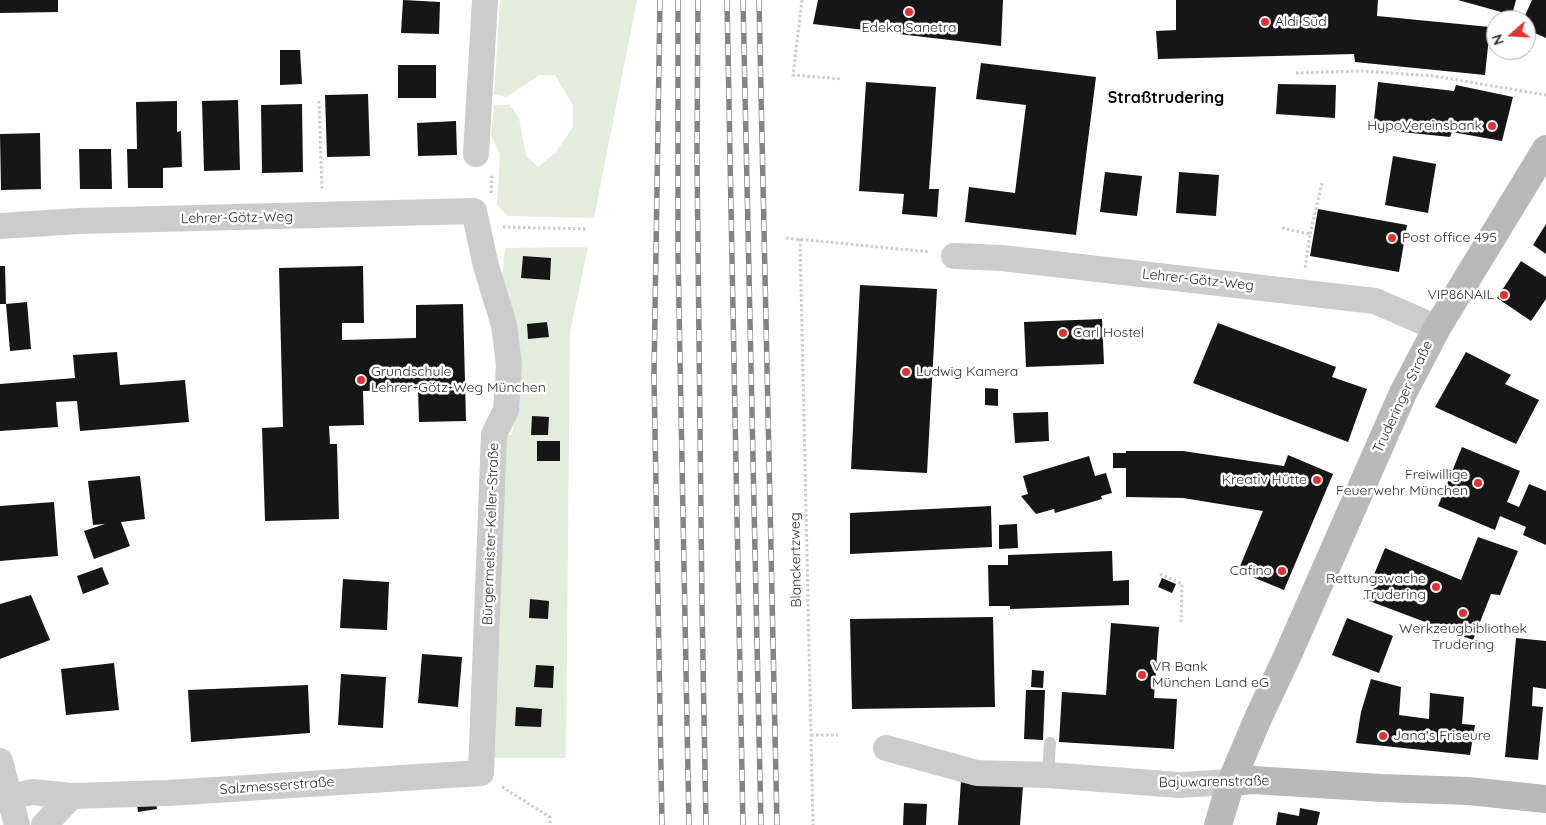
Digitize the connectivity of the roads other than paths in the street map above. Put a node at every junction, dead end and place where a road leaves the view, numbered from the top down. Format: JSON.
{"nodes":[{"id":1,"x":485,"y":0,"type":"edge"},
{"id":2,"x":476,"y":154,"type":"dead end"},
{"id":3,"x":1544,"y":158,"type":"edge"},
{"id":4,"x":474,"y":211,"type":"joint"},
{"id":5,"x":0,"y":226,"type":"edge"},
{"id":6,"x":954,"y":256,"type":"dead end"},
{"id":7,"x":1437,"y":328,"type":"junction"},
{"id":8,"x":1050,"y":743,"type":"dead end"},
{"id":9,"x":886,"y":748,"type":"dead end"},
{"id":10,"x":0,"y":761,"type":"edge"},
{"id":11,"x":481,"y":773,"type":"joint"},
{"id":12,"x":1048,"y":775,"type":"junction"},
{"id":13,"x":1231,"y":782,"type":"junction"},
{"id":14,"x":72,"y":796,"type":"junction"},
{"id":15,"x":1546,"y":798,"type":"edge"},
{"id":16,"x":5,"y":799,"type":"edge"},
{"id":17,"x":17,"y":825,"type":"edge"},
{"id":18,"x":44,"y":825,"type":"edge"},
{"id":19,"x":1218,"y":825,"type":"edge"}],
"edges":[{"from":1,"to":2,"type":"street"},
{"from":3,"to":7,"type":"street","name":"Truderinger Straße"},
{"from":4,"to":5,"type":"street","name":"Lehrer-Götz-Weg"},
{"from":4,"to":11,"type":"street","name":"Bürgermeister-Keller-Straße"},
{"from":6,"to":7,"type":"street","name":"Lehrer-Götz-Weg"},
{"from":7,"to":13,"type":"street","name":"Truderinger Straße"},
{"from":8,"to":12,"type":"lane"},
{"from":9,"to":12,"type":"street","name":"Bajuwarenstraße"},
{"from":10,"to":16,"type":"street"},
{"from":11,"to":14,"type":"street","name":"Salzmesserstraße"},
{"from":12,"to":13,"type":"street","name":"Bajuwarenstraße"},
{"from":13,"to":15,"type":"street","name":"Bajuwarenstraße"},
{"from":13,"to":19,"type":"street","name":"Truderinger Straße"},
{"from":14,"to":16,"type":"street","name":"Salzmesserstraße"},
{"from":14,"to":18,"type":"street"},
{"from":16,"to":17,"type":"street"}]}
